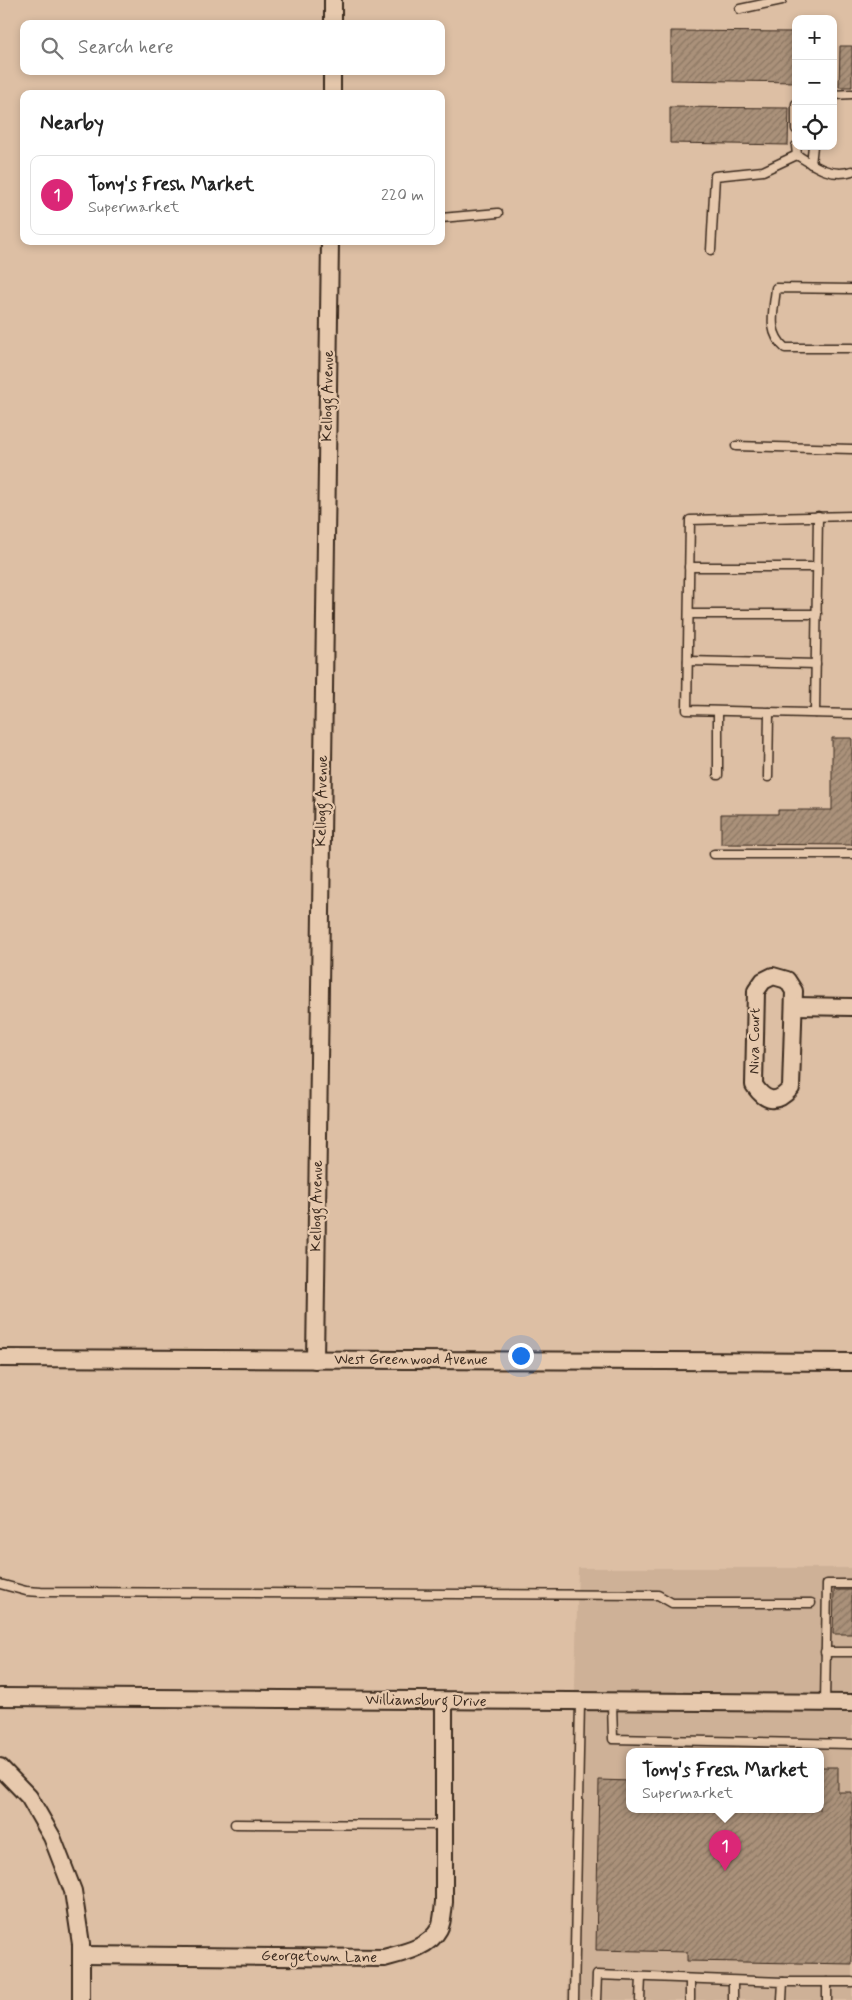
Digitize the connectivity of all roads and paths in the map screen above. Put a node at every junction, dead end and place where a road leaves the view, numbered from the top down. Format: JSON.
{"nodes":[{"id":1,"x":333,"y":0,"type":"edge"},
{"id":2,"x":782,"y":0,"type":"edge"},
{"id":3,"x":740,"y":9,"type":"dead end"},
{"id":4,"x":333,"y":20,"type":"edge"},
{"id":5,"x":332,"y":75,"type":"edge"},
{"id":6,"x":332,"y":90,"type":"edge"},
{"id":7,"x":852,"y":94,"type":"edge"},
{"id":8,"x":837,"y":95,"type":"edge"},
{"id":9,"x":796,"y":150,"type":"edge"},
{"id":10,"x":812,"y":150,"type":"edge"},
{"id":11,"x":797,"y":155,"type":"junction"},
{"id":12,"x":812,"y":164,"type":"junction"},
{"id":13,"x":852,"y":171,"type":"edge"},
{"id":14,"x":498,"y":213,"type":"dead end"},
{"id":15,"x":445,"y":218,"type":"edge"},
{"id":16,"x":330,"y":245,"type":"edge"},
{"id":17,"x":711,"y":250,"type":"dead end"},
{"id":18,"x":852,"y":289,"type":"edge"},
{"id":19,"x":852,"y":348,"type":"edge"},
{"id":20,"x":736,"y":446,"type":"dead end"},
{"id":21,"x":852,"y":449,"type":"edge"},
{"id":22,"x":818,"y":516,"type":"junction"},
{"id":23,"x":852,"y":516,"type":"edge"},
{"id":24,"x":690,"y":567,"type":"junction"},
{"id":25,"x":817,"y":567,"type":"junction"},
{"id":26,"x":689,"y":614,"type":"junction"},
{"id":27,"x":817,"y":614,"type":"junction"},
{"id":28,"x":688,"y":660,"type":"junction"},
{"id":29,"x":816,"y":664,"type":"junction"},
{"id":30,"x":718,"y":712,"type":"junction"},
{"id":31,"x":769,"y":712,"type":"junction"},
{"id":32,"x":815,"y":713,"type":"junction"},
{"id":33,"x":852,"y":714,"type":"edge"},
{"id":34,"x":718,"y":775,"type":"dead end"},
{"id":35,"x":768,"y":777,"type":"dead end"},
{"id":36,"x":714,"y":854,"type":"dead end"},
{"id":37,"x":852,"y":854,"type":"edge"},
{"id":38,"x":795,"y":1006,"type":"junction"},
{"id":39,"x":852,"y":1007,"type":"edge"},
{"id":40,"x":0,"y":1358,"type":"edge"},
{"id":41,"x":315,"y":1360,"type":"junction"},
{"id":42,"x":852,"y":1362,"type":"edge"},
{"id":43,"x":0,"y":1584,"type":"edge"},
{"id":44,"x":852,"y":1584,"type":"edge"},
{"id":45,"x":811,"y":1603,"type":"dead end"},
{"id":46,"x":826,"y":1652,"type":"junction"},
{"id":47,"x":852,"y":1652,"type":"edge"},
{"id":48,"x":0,"y":1697,"type":"edge"},
{"id":49,"x":444,"y":1701,"type":"junction"},
{"id":50,"x":580,"y":1702,"type":"junction"},
{"id":51,"x":612,"y":1703,"type":"junction"},
{"id":52,"x":825,"y":1703,"type":"junction"},
{"id":53,"x":852,"y":1703,"type":"edge"},
{"id":54,"x":852,"y":1744,"type":"edge"},
{"id":55,"x":0,"y":1767,"type":"edge"},
{"id":56,"x":235,"y":1824,"type":"dead end"},
{"id":57,"x":444,"y":1825,"type":"junction"},
{"id":58,"x":81,"y":1955,"type":"junction"},
{"id":59,"x":641,"y":1977,"type":"junction"},
{"id":60,"x":690,"y":1979,"type":"junction"},
{"id":61,"x":733,"y":1980,"type":"junction"},
{"id":62,"x":783,"y":1982,"type":"junction"},
{"id":63,"x":827,"y":1982,"type":"junction"},
{"id":64,"x":852,"y":1982,"type":"edge"},
{"id":65,"x":80,"y":2000,"type":"edge"},
{"id":66,"x":574,"y":2000,"type":"edge"},
{"id":67,"x":596,"y":2000,"type":"edge"},
{"id":68,"x":640,"y":2000,"type":"edge"},
{"id":69,"x":690,"y":2000,"type":"edge"},
{"id":70,"x":733,"y":2000,"type":"edge"},
{"id":71,"x":782,"y":2000,"type":"edge"},
{"id":72,"x":827,"y":2000,"type":"edge"}],
"edges":[{"from":1,"to":4,"type":"street"},
{"from":2,"to":3,"type":"lane"},
{"from":5,"to":6,"type":"street"},
{"from":7,"to":8,"type":"lane"},
{"from":9,"to":11,"type":"lane"},
{"from":10,"to":12,"type":"lane"},
{"from":11,"to":12,"type":"lane"},
{"from":11,"to":17,"type":"lane"},
{"from":12,"to":13,"type":"lane"},
{"from":14,"to":15,"type":"lane"},
{"from":16,"to":41,"type":"street","name":"Kellogg Avenue"},
{"from":18,"to":19,"type":"lane"},
{"from":20,"to":21,"type":"lane"},
{"from":22,"to":23,"type":"lane"},
{"from":22,"to":24,"type":"lane"},
{"from":22,"to":25,"type":"lane"},
{"from":24,"to":25,"type":"lane"},
{"from":24,"to":26,"type":"lane"},
{"from":25,"to":27,"type":"lane"},
{"from":26,"to":27,"type":"lane"},
{"from":26,"to":28,"type":"lane"},
{"from":27,"to":29,"type":"lane"},
{"from":28,"to":29,"type":"lane"},
{"from":28,"to":30,"type":"lane"},
{"from":29,"to":32,"type":"lane"},
{"from":30,"to":31,"type":"lane"},
{"from":30,"to":34,"type":"lane"},
{"from":31,"to":32,"type":"lane"},
{"from":31,"to":35,"type":"lane"},
{"from":32,"to":33,"type":"lane"},
{"from":36,"to":37,"type":"lane"},
{"from":38,"to":38,"type":"street","name":"Niva Court"},
{"from":38,"to":39,"type":"street"},
{"from":40,"to":41,"type":"street","name":"West Greenwood Avenue"},
{"from":41,"to":42,"type":"street","name":"West Greenwood Avenue"},
{"from":43,"to":45,"type":"lane"},
{"from":44,"to":46,"type":"lane"},
{"from":46,"to":47,"type":"lane"},
{"from":46,"to":52,"type":"lane"},
{"from":48,"to":49,"type":"street","name":"Williamsburg Drive"},
{"from":49,"to":50,"type":"street","name":"Williamsburg Drive"},
{"from":49,"to":57,"type":"street","name":"Georgetown Lane"},
{"from":50,"to":51,"type":"street","name":"Williamsburg Drive"},
{"from":50,"to":66,"type":"lane"},
{"from":51,"to":52,"type":"street","name":"Williamsburg Drive"},
{"from":51,"to":54,"type":"lane"},
{"from":52,"to":53,"type":"street","name":"Williamsburg Drive"},
{"from":55,"to":58,"type":"street"},
{"from":56,"to":57,"type":"lane"},
{"from":57,"to":58,"type":"street","name":"Georgetown Lane"},
{"from":58,"to":65,"type":"street"},
{"from":59,"to":60,"type":"lane"},
{"from":59,"to":67,"type":"lane"},
{"from":59,"to":68,"type":"lane"},
{"from":60,"to":61,"type":"lane"},
{"from":60,"to":69,"type":"lane"},
{"from":61,"to":62,"type":"lane"},
{"from":61,"to":70,"type":"lane"},
{"from":62,"to":63,"type":"lane"},
{"from":62,"to":71,"type":"lane"},
{"from":63,"to":64,"type":"lane"},
{"from":63,"to":72,"type":"lane"}]}
